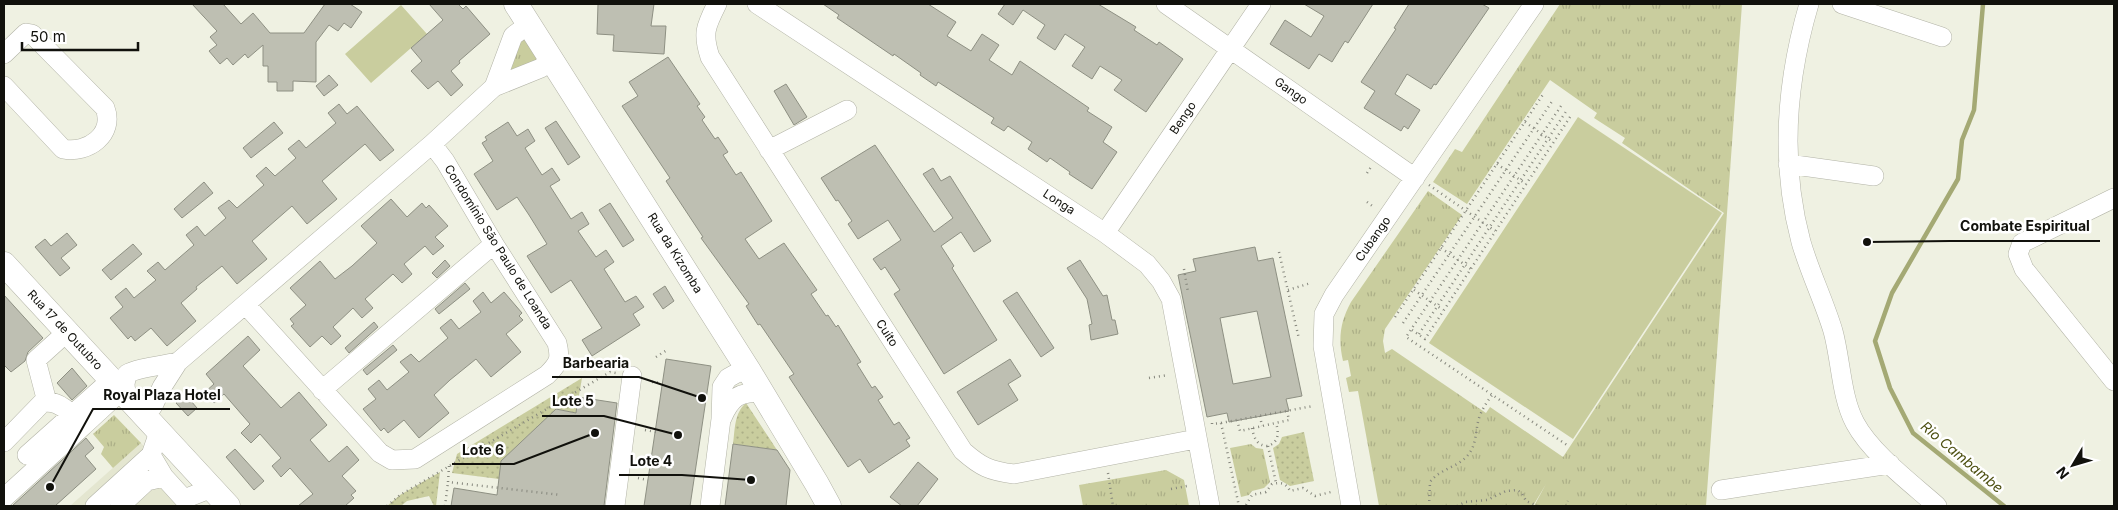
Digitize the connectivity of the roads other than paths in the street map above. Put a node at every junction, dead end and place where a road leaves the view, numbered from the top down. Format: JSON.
{"nodes":[{"id":1,"x":516,"y":4,"type":"edge"},
{"id":2,"x":717,"y":4,"type":"edge"},
{"id":3,"x":757,"y":4,"type":"edge"},
{"id":4,"x":1166,"y":4,"type":"edge"},
{"id":5,"x":1261,"y":4,"type":"edge"},
{"id":6,"x":1534,"y":4,"type":"edge"},
{"id":7,"x":1809,"y":4,"type":"edge"},
{"id":8,"x":1842,"y":4,"type":"edge"},
{"id":9,"x":529,"y":24,"type":"junction"},
{"id":10,"x":1942,"y":37,"type":"dead end"},
{"id":11,"x":1230,"y":48,"type":"junction"},
{"id":12,"x":4,"y":54,"type":"edge"},
{"id":13,"x":551,"y":59,"type":"junction"},
{"id":14,"x":4,"y":86,"type":"edge"},
{"id":15,"x":494,"y":87,"type":"junction"},
{"id":16,"x":847,"y":110,"type":"dead end"},
{"id":17,"x":432,"y":144,"type":"junction"},
{"id":18,"x":769,"y":150,"type":"junction"},
{"id":19,"x":1788,"y":164,"type":"junction"},
{"id":20,"x":1874,"y":176,"type":"dead end"},
{"id":21,"x":1421,"y":181,"type":"junction"},
{"id":22,"x":2114,"y":198,"type":"edge"},
{"id":23,"x":1105,"y":233,"type":"junction"},
{"id":24,"x":494,"y":244,"type":"junction"},
{"id":25,"x":4,"y":264,"type":"edge"},
{"id":26,"x":246,"y":305,"type":"junction"},
{"id":27,"x":67,"y":332,"type":"junction"},
{"id":28,"x":178,"y":362,"type":"junction"},
{"id":29,"x":750,"y":371,"type":"junction"},
{"id":30,"x":632,"y":376,"type":"road end"},
{"id":31,"x":2114,"y":381,"type":"edge"},
{"id":32,"x":322,"y":390,"type":"junction"},
{"id":33,"x":762,"y":392,"type":"junction"},
{"id":34,"x":124,"y":394,"type":"junction"},
{"id":35,"x":47,"y":402,"type":"junction"},
{"id":36,"x":721,"y":419,"type":"junction"},
{"id":37,"x":78,"y":420,"type":"junction"},
{"id":38,"x":159,"y":432,"type":"junction"},
{"id":39,"x":1196,"y":439,"type":"junction"},
{"id":40,"x":4,"y":442,"type":"edge"},
{"id":41,"x":151,"y":455,"type":"junction"},
{"id":42,"x":30,"y":458,"type":"dead end"},
{"id":43,"x":1890,"y":464,"type":"junction"},
{"id":44,"x":164,"y":477,"type":"junction"},
{"id":45,"x":212,"y":488,"type":"junction"},
{"id":46,"x":1721,"y":490,"type":"dead end"},
{"id":47,"x":4,"y":498,"type":"edge"},
{"id":48,"x":95,"y":506,"type":"edge"},
{"id":49,"x":107,"y":506,"type":"edge"},
{"id":50,"x":120,"y":506,"type":"edge"},
{"id":51,"x":228,"y":506,"type":"edge"},
{"id":52,"x":614,"y":506,"type":"edge"},
{"id":53,"x":710,"y":506,"type":"edge"},
{"id":54,"x":830,"y":506,"type":"edge"},
{"id":55,"x":1210,"y":506,"type":"edge"},
{"id":56,"x":1351,"y":506,"type":"edge"},
{"id":57,"x":1937,"y":506,"type":"edge"}],
"edges":[{"from":1,"to":9,"type":"main road","name":"Rua da Kizomba"},
{"from":2,"to":18,"type":"street","name":"Cuito"},
{"from":3,"to":23,"type":"street","name":"Longa"},
{"from":4,"to":11,"type":"street","name":"Gango"},
{"from":5,"to":11,"type":"street","name":"Bengo"},
{"from":6,"to":21,"type":"street","name":"Cubango"},
{"from":7,"to":19,"type":"street"},
{"from":8,"to":10,"type":"street"},
{"from":9,"to":13,"type":"main road","name":"Rua da Kizomba"},
{"from":9,"to":15,"type":"street"},
{"from":11,"to":21,"type":"street","name":"Gango"},
{"from":11,"to":23,"type":"street","name":"Bengo"},
{"from":12,"to":14,"type":"street"},
{"from":13,"to":15,"type":"street"},
{"from":13,"to":29,"type":"main road","name":"Rua da Kizomba"},
{"from":15,"to":17,"type":"street"},
{"from":16,"to":18,"type":"street"},
{"from":17,"to":24,"type":"street","name":"Condomínio São Paulo de Loanda"},
{"from":17,"to":26,"type":"street"},
{"from":18,"to":39,"type":"street","name":"Cuito"},
{"from":19,"to":20,"type":"street"},
{"from":19,"to":43,"type":"street"},
{"from":21,"to":56,"type":"street","name":"Cubango"},
{"from":22,"to":31,"type":"street"},
{"from":23,"to":39,"type":"street","name":"Longa"},
{"from":24,"to":32,"type":"street"},
{"from":24,"to":32,"type":"street","name":"Condomínio São Paulo de Loanda"},
{"from":25,"to":27,"type":"main road","name":"Rua 17 de Outubro"},
{"from":26,"to":28,"type":"street"},
{"from":26,"to":32,"type":"street","name":"Condomínio São Paulo de Loanda"},
{"from":27,"to":34,"type":"main road","name":"Rua 17 de Outubro"},
{"from":27,"to":35,"type":"street"},
{"from":28,"to":34,"type":"street"},
{"from":28,"to":34,"type":"street"},
{"from":29,"to":33,"type":"main road","name":"Rua da Kizomba"},
{"from":29,"to":36,"type":"street"},
{"from":30,"to":52,"type":"street"},
{"from":33,"to":36,"type":"street"},
{"from":33,"to":54,"type":"main road","name":"Rua da Kizomba"},
{"from":34,"to":37,"type":"street"},
{"from":34,"to":38,"type":"main road","name":"Rua 17 de Outubro"},
{"from":35,"to":37,"type":"street"},
{"from":35,"to":40,"type":"street"},
{"from":36,"to":53,"type":"street"},
{"from":37,"to":42,"type":"street"},
{"from":37,"to":47,"type":"street"},
{"from":38,"to":41,"type":"street"},
{"from":38,"to":45,"type":"main road","name":"Rua 17 de Outubro"},
{"from":39,"to":55,"type":"street","name":"Longa"},
{"from":41,"to":44,"type":"street"},
{"from":41,"to":48,"type":"street"},
{"from":41,"to":49,"type":"street"},
{"from":43,"to":46,"type":"street"},
{"from":43,"to":57,"type":"street"},
{"from":44,"to":45,"type":"street"},
{"from":44,"to":50,"type":"street"},
{"from":45,"to":51,"type":"main road","name":"Rua 17 de Outubro"}]}
